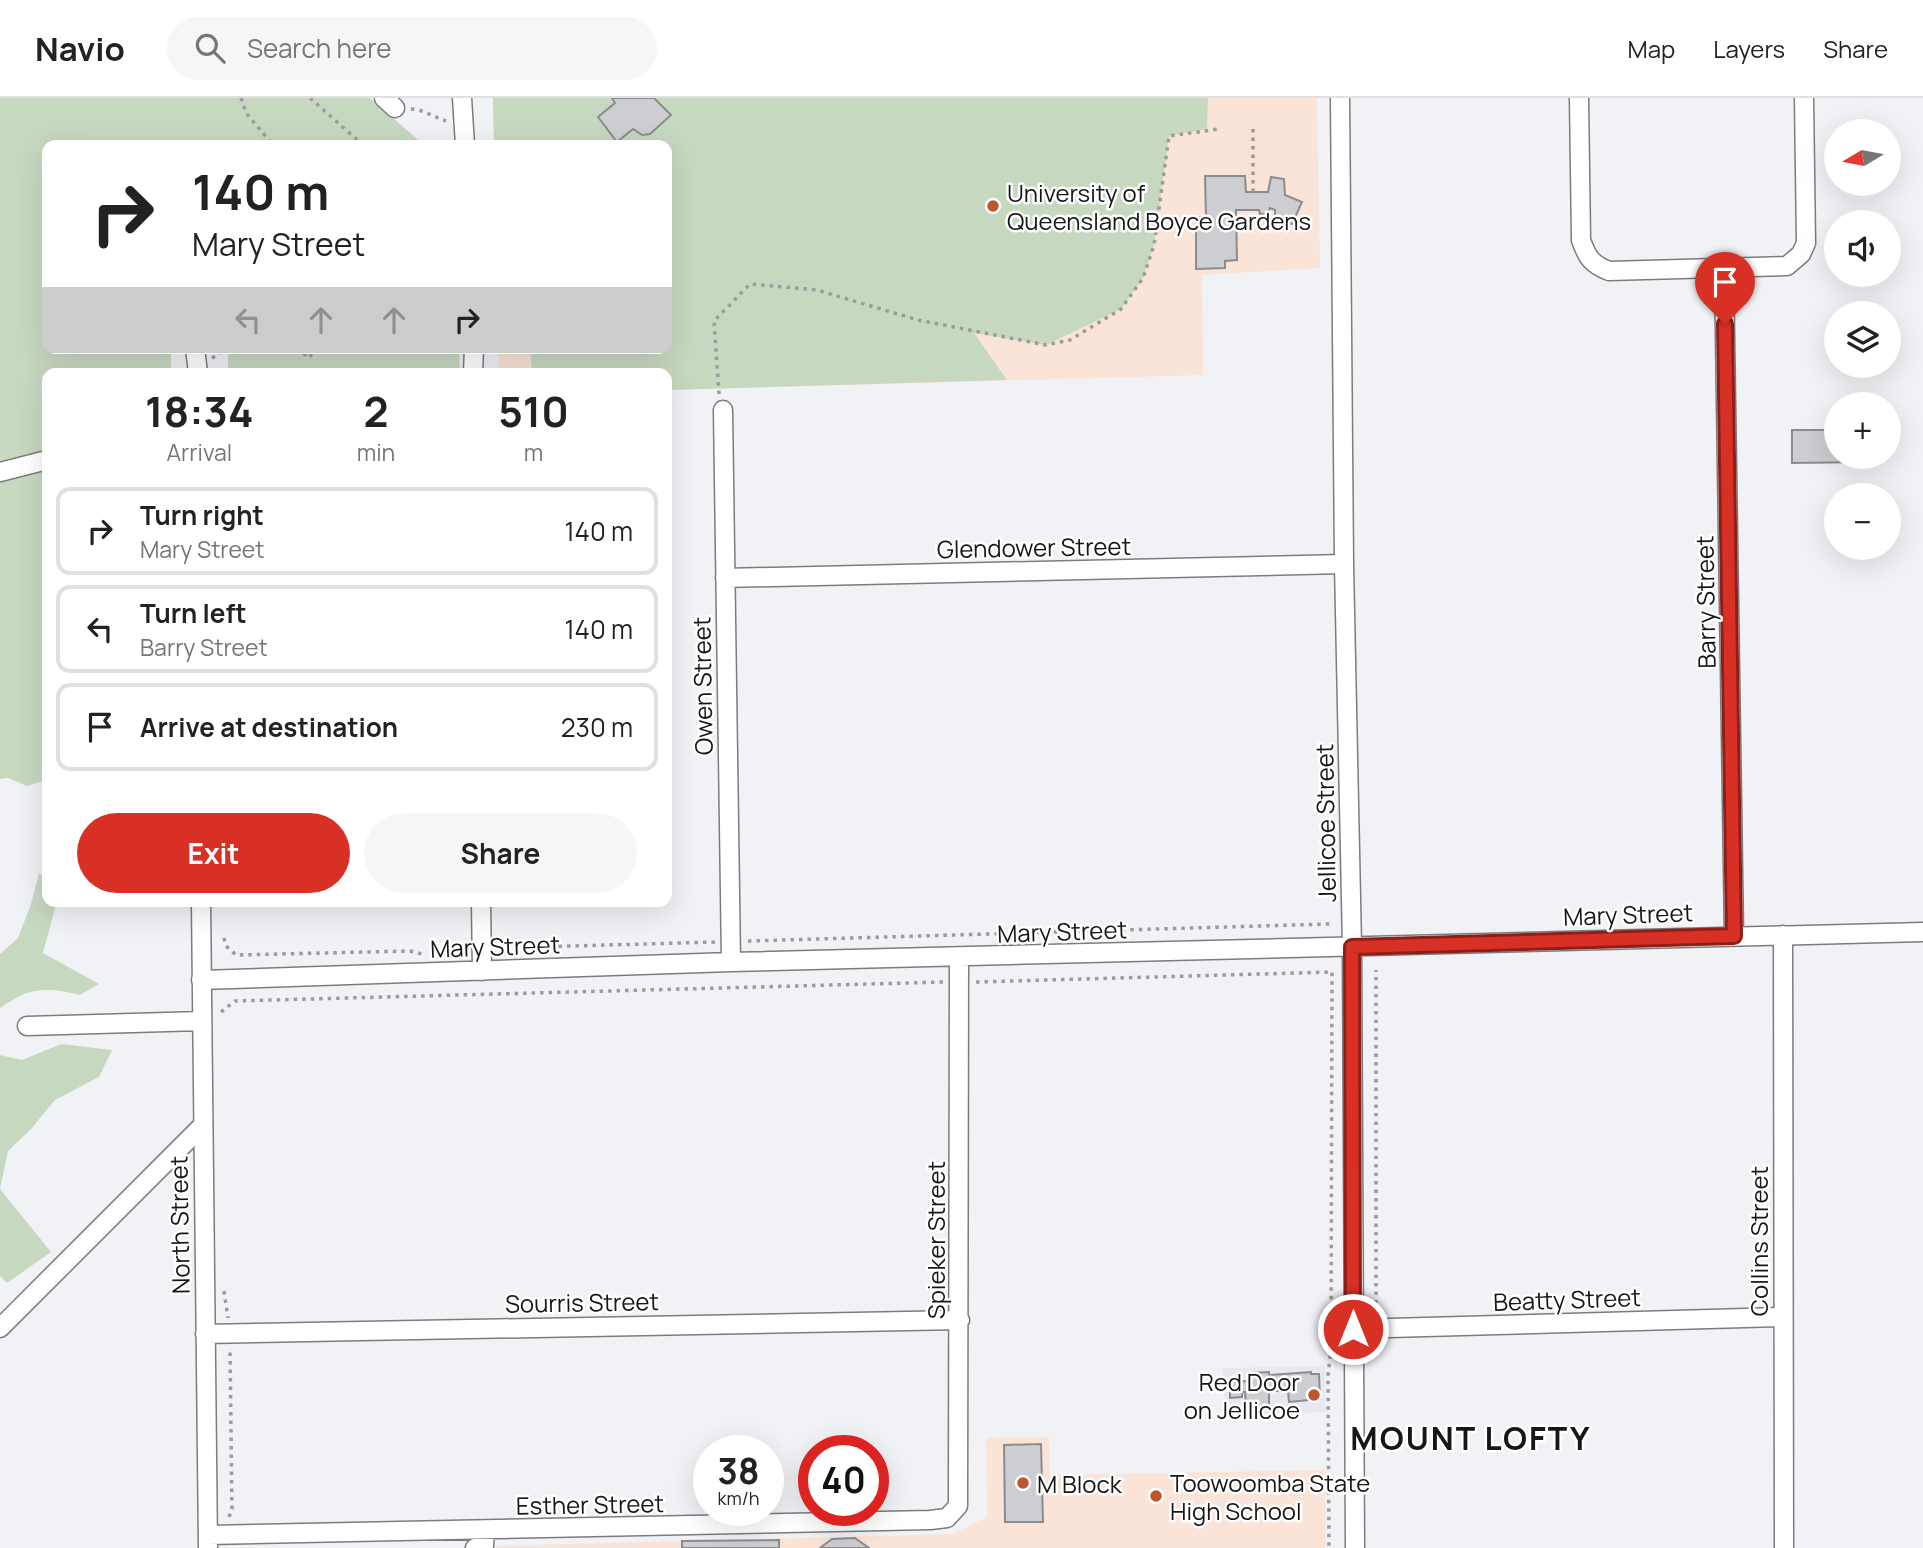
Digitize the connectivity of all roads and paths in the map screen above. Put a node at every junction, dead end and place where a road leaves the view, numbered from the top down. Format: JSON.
{"nodes":[{"id":1,"x":242,"y":98,"type":"edge"},
{"id":2,"x":310,"y":98,"type":"edge"},
{"id":3,"x":462,"y":98,"type":"edge"},
{"id":4,"x":1340,"y":98,"type":"edge"},
{"id":5,"x":1578,"y":98,"type":"edge"},
{"id":6,"x":1804,"y":98,"type":"edge"},
{"id":7,"x":389,"y":103,"type":"edge"},
{"id":8,"x":462,"y":122,"type":"junction"},
{"id":9,"x":1219,"y":129,"type":"dead end"},
{"id":10,"x":1252,"y":129,"type":"dead end"},
{"id":11,"x":269,"y":140,"type":"edge"},
{"id":12,"x":357,"y":140,"type":"edge"},
{"id":13,"x":464,"y":140,"type":"edge"},
{"id":14,"x":1253,"y":192,"type":"dead end"},
{"id":15,"x":1724,"y":268,"type":"junction"},
{"id":16,"x":723,"y":410,"type":"joint"},
{"id":17,"x":42,"y":461,"type":"edge"},
{"id":18,"x":0,"y":472,"type":"edge"},
{"id":19,"x":1344,"y":564,"type":"junction"},
{"id":20,"x":725,"y":578,"type":"junction"},
{"id":21,"x":201,"y":907,"type":"edge"},
{"id":22,"x":481,"y":907,"type":"edge"},
{"id":23,"x":1330,"y":924,"type":"dead end"},
{"id":24,"x":1923,"y":932,"type":"edge"},
{"id":25,"x":1783,"y":935,"type":"junction"},
{"id":26,"x":1734,"y":936,"type":"junction"},
{"id":27,"x":224,"y":938,"type":"dead end"},
{"id":28,"x":730,"y":942,"type":"junction"},
{"id":29,"x":1352,"y":947,"type":"junction"},
{"id":30,"x":482,"y":949,"type":"junction"},
{"id":31,"x":424,"y":954,"type":"dead end"},
{"id":32,"x":436,"y":954,"type":"dead end"},
{"id":33,"x":959,"y":958,"type":"junction"},
{"id":34,"x":731,"y":962,"type":"junction"},
{"id":35,"x":1376,"y":970,"type":"dead end"},
{"id":36,"x":482,"y":971,"type":"junction"},
{"id":37,"x":201,"y":980,"type":"junction"},
{"id":38,"x":959,"y":982,"type":"junction"},
{"id":39,"x":220,"y":1013,"type":"dead end"},
{"id":40,"x":202,"y":1021,"type":"junction"},
{"id":41,"x":27,"y":1026,"type":"dead end"},
{"id":42,"x":203,"y":1125,"type":"junction"},
{"id":43,"x":223,"y":1285,"type":"dead end"},
{"id":44,"x":1783,"y":1317,"type":"junction"},
{"id":45,"x":960,"y":1320,"type":"junction"},
{"id":46,"x":0,"y":1328,"type":"edge"},
{"id":47,"x":1375,"y":1328,"type":"junction"},
{"id":48,"x":1353,"y":1329,"type":"junction"},
{"id":49,"x":205,"y":1334,"type":"junction"},
{"id":50,"x":229,"y":1334,"type":"junction"},
{"id":51,"x":947,"y":1518,"type":"joint"},
{"id":52,"x":228,"y":1519,"type":"dead end"},
{"id":53,"x":485,"y":1531,"type":"junction"},
{"id":54,"x":208,"y":1541,"type":"edge"},
{"id":55,"x":475,"y":1548,"type":"edge"},
{"id":56,"x":1329,"y":1548,"type":"edge"},
{"id":57,"x":1355,"y":1548,"type":"edge"},
{"id":58,"x":1784,"y":1548,"type":"edge"}],
"edges":[{"from":1,"to":11,"type":"path"},
{"from":2,"to":12,"type":"path"},
{"from":3,"to":8,"type":"street"},
{"from":4,"to":19,"type":"street","name":"Jellicoe Street"},
{"from":5,"to":15,"type":"street"},
{"from":6,"to":15,"type":"street"},
{"from":7,"to":8,"type":"path"},
{"from":8,"to":13,"type":"street"},
{"from":9,"to":16,"type":"path"},
{"from":10,"to":14,"type":"path"},
{"from":15,"to":26,"type":"street","name":"Barry Street"},
{"from":16,"to":20,"type":"street","name":"Owen Street"},
{"from":17,"to":18,"type":"street"},
{"from":19,"to":20,"type":"street","name":"Glendower Street"},
{"from":19,"to":29,"type":"street","name":"Jellicoe Street"},
{"from":20,"to":28,"type":"street","name":"Owen Street"},
{"from":21,"to":37,"type":"street","name":"North Street"},
{"from":22,"to":30,"type":"street"},
{"from":23,"to":28,"type":"path"},
{"from":24,"to":25,"type":"street","name":"Mary Street"},
{"from":25,"to":26,"type":"street","name":"Mary Street"},
{"from":25,"to":44,"type":"street","name":"Collins Street"},
{"from":26,"to":29,"type":"street","name":"Mary Street"},
{"from":27,"to":31,"type":"path"},
{"from":28,"to":30,"type":"path"},
{"from":28,"to":34,"type":"street","name":"Owen Street"},
{"from":29,"to":33,"type":"street","name":"Mary Street"},
{"from":29,"to":48,"type":"street","name":"Jellicoe Street"},
{"from":30,"to":32,"type":"path"},
{"from":30,"to":36,"type":"street"},
{"from":33,"to":34,"type":"street","name":"Mary Street"},
{"from":33,"to":38,"type":"street","name":"Spieker Street"},
{"from":34,"to":36,"type":"street","name":"Mary Street"},
{"from":35,"to":47,"type":"path"},
{"from":36,"to":37,"type":"street","name":"Mary Street"},
{"from":37,"to":40,"type":"street","name":"North Street"},
{"from":38,"to":39,"type":"path"},
{"from":38,"to":45,"type":"street","name":"Spieker Street"},
{"from":38,"to":56,"type":"path"},
{"from":40,"to":41,"type":"street"},
{"from":40,"to":42,"type":"street","name":"North Street"},
{"from":42,"to":46,"type":"street"},
{"from":42,"to":49,"type":"street","name":"North Street"},
{"from":43,"to":50,"type":"path"},
{"from":44,"to":47,"type":"street","name":"Beatty Street"},
{"from":44,"to":58,"type":"street","name":"Collins Street"},
{"from":45,"to":50,"type":"street","name":"Sourris Street"},
{"from":45,"to":51,"type":"street","name":"Spieker Street"},
{"from":47,"to":48,"type":"street","name":"Beatty Street"},
{"from":48,"to":57,"type":"street","name":"Jellicoe Street"},
{"from":49,"to":50,"type":"street","name":"Sourris Street"},
{"from":49,"to":54,"type":"street","name":"North Street"},
{"from":50,"to":52,"type":"path"},
{"from":51,"to":53,"type":"street","name":"Esther Street"},
{"from":53,"to":54,"type":"street","name":"Esther Street"},
{"from":53,"to":55,"type":"street","name":"Esther Street"}]}
